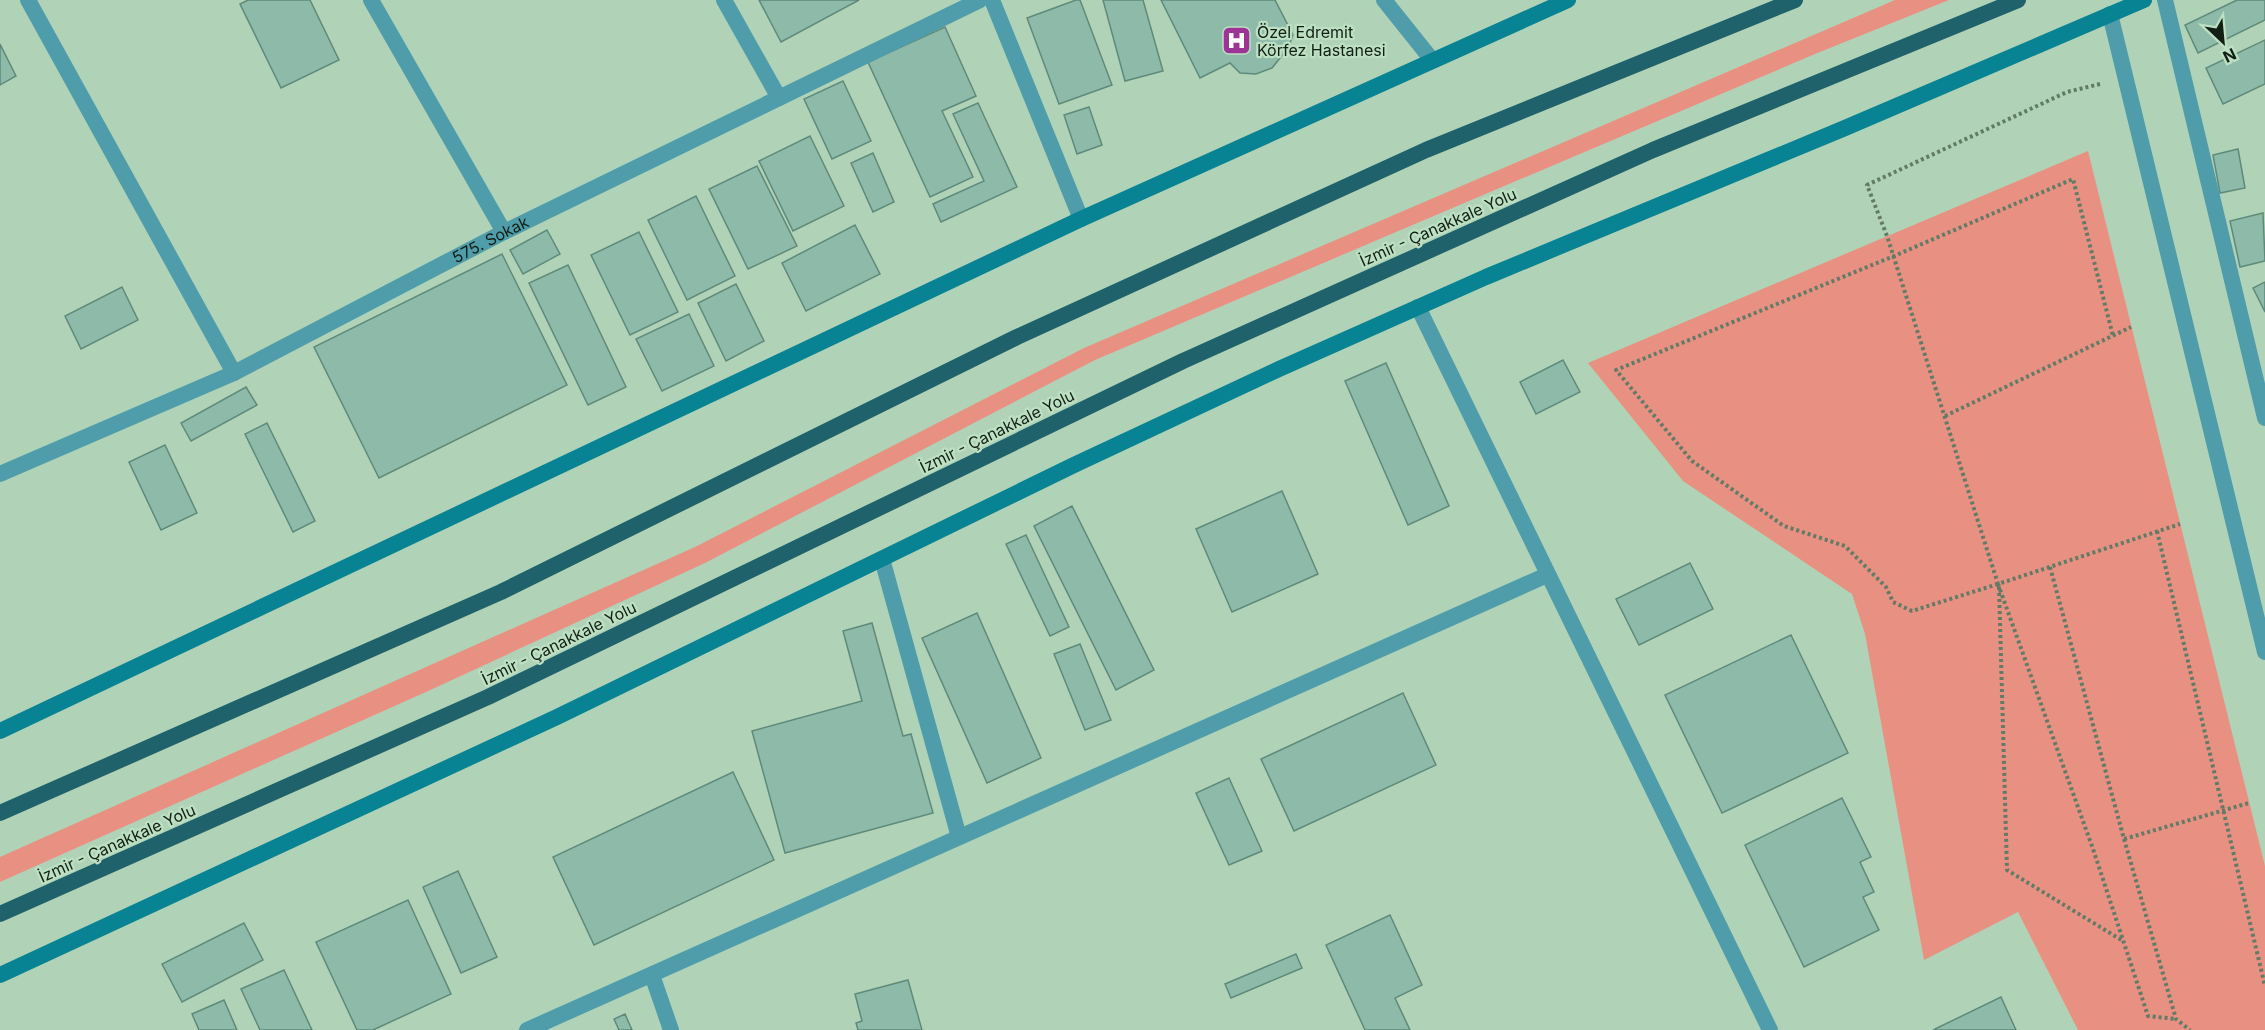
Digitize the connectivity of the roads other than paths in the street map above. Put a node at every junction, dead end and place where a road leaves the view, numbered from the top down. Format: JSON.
{"nodes":[{"id":1,"x":28,"y":0,"type":"edge"},
{"id":2,"x":371,"y":0,"type":"edge"},
{"id":3,"x":724,"y":0,"type":"edge"},
{"id":4,"x":980,"y":0,"type":"edge"},
{"id":5,"x":992,"y":0,"type":"edge"},
{"id":6,"x":1384,"y":0,"type":"edge"},
{"id":7,"x":1568,"y":0,"type":"edge"},
{"id":8,"x":1795,"y":0,"type":"edge"},
{"id":9,"x":2018,"y":0,"type":"edge"},
{"id":10,"x":2144,"y":0,"type":"edge"},
{"id":11,"x":2164,"y":0,"type":"edge"},
{"id":12,"x":2110,"y":15,"type":"junction"},
{"id":13,"x":1432,"y":60,"type":"junction"},
{"id":14,"x":779,"y":98,"type":"junction"},
{"id":15,"x":1081,"y":219,"type":"junction"},
{"id":16,"x":504,"y":232,"type":"junction"},
{"id":17,"x":1418,"y":307,"type":"junction"},
{"id":18,"x":234,"y":373,"type":"junction"},
{"id":19,"x":2265,"y":418,"type":"edge"},
{"id":20,"x":0,"y":474,"type":"edge"},
{"id":21,"x":882,"y":558,"type":"junction"},
{"id":22,"x":1547,"y":575,"type":"junction"},
{"id":23,"x":2265,"y":652,"type":"edge"},
{"id":24,"x":0,"y":731,"type":"edge"},
{"id":25,"x":0,"y":813,"type":"edge"},
{"id":26,"x":959,"y":837,"type":"junction"},
{"id":27,"x":0,"y":914,"type":"edge"},
{"id":28,"x":0,"y":975,"type":"edge"},
{"id":29,"x":652,"y":975,"type":"junction"},
{"id":30,"x":527,"y":1030,"type":"edge"},
{"id":31,"x":671,"y":1030,"type":"edge"},
{"id":32,"x":1770,"y":1030,"type":"edge"}],
"edges":[{"from":1,"to":18,"type":"street"},
{"from":2,"to":16,"type":"street"},
{"from":3,"to":14,"type":"street"},
{"from":4,"to":14,"type":"street","name":"575. Sokak"},
{"from":5,"to":15,"type":"street"},
{"from":6,"to":13,"type":"street"},
{"from":7,"to":13,"type":"main road"},
{"from":8,"to":25,"type":"highway"},
{"from":9,"to":27,"type":"highway","name":"İzmir - Çanakkale Yolu"},
{"from":10,"to":12,"type":"main road"},
{"from":11,"to":19,"type":"street"},
{"from":12,"to":17,"type":"main road"},
{"from":12,"to":23,"type":"street"},
{"from":13,"to":15,"type":"main road"},
{"from":14,"to":16,"type":"street","name":"575. Sokak"},
{"from":15,"to":24,"type":"main road"},
{"from":16,"to":18,"type":"street","name":"575. Sokak"},
{"from":17,"to":21,"type":"main road"},
{"from":17,"to":22,"type":"street"},
{"from":18,"to":20,"type":"street","name":"575. Sokak"},
{"from":21,"to":26,"type":"street"},
{"from":21,"to":28,"type":"main road"},
{"from":22,"to":26,"type":"street"},
{"from":22,"to":32,"type":"street"},
{"from":26,"to":29,"type":"street"},
{"from":29,"to":30,"type":"street"},
{"from":29,"to":31,"type":"street"}]}
